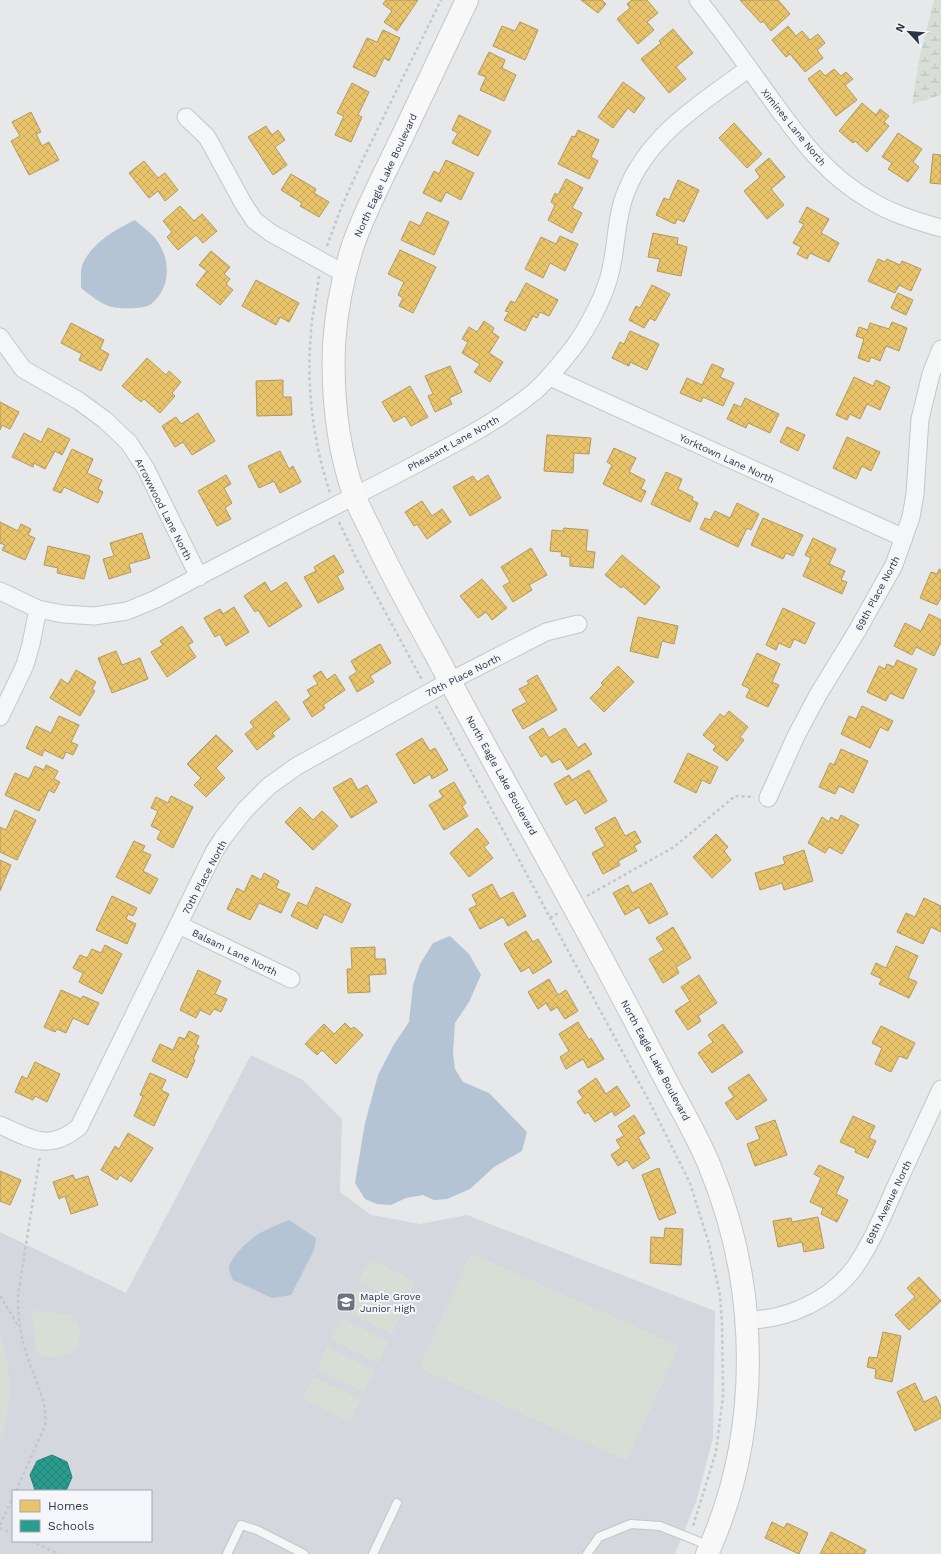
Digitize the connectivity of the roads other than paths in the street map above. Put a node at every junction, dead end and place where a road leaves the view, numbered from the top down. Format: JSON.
{"nodes":[{"id":1,"x":467,"y":0,"type":"edge"},
{"id":2,"x":698,"y":0,"type":"edge"},
{"id":3,"x":748,"y":69,"type":"junction"},
{"id":4,"x":186,"y":117,"type":"dead end"},
{"id":5,"x":941,"y":228,"type":"edge"},
{"id":6,"x":345,"y":274,"type":"junction"},
{"id":7,"x":0,"y":337,"type":"edge"},
{"id":8,"x":941,"y":349,"type":"edge"},
{"id":9,"x":550,"y":377,"type":"junction"},
{"id":10,"x":355,"y":496,"type":"junction"},
{"id":11,"x":904,"y":538,"type":"junction"},
{"id":12,"x":199,"y":577,"type":"junction"},
{"id":13,"x":0,"y":590,"type":"edge"},
{"id":14,"x":38,"y":609,"type":"junction"},
{"id":15,"x":578,"y":624,"type":"dead end"},
{"id":16,"x":450,"y":681,"type":"junction"},
{"id":17,"x":0,"y":717,"type":"edge"},
{"id":18,"x":768,"y":798,"type":"road end"},
{"id":19,"x":179,"y":925,"type":"junction"},
{"id":20,"x":291,"y":979,"type":"dead end"},
{"id":21,"x":941,"y":1089,"type":"edge"},
{"id":22,"x":0,"y":1125,"type":"edge"},
{"id":23,"x":747,"y":1320,"type":"junction"},
{"id":24,"x":397,"y":1503,"type":"dead end"},
{"id":25,"x":709,"y":1550,"type":"edge"},
{"id":26,"x":227,"y":1554,"type":"edge"},
{"id":27,"x":304,"y":1554,"type":"edge"},
{"id":28,"x":373,"y":1554,"type":"edge"},
{"id":29,"x":587,"y":1554,"type":"edge"}],
"edges":[{"from":1,"to":6,"type":"street","name":"North Eagle Lake Boulevard"},
{"from":2,"to":3,"type":"street","name":"Ximines Lane North"},
{"from":3,"to":5,"type":"street","name":"Ximines Lane North"},
{"from":3,"to":9,"type":"street","name":"Pheasant Lane North"},
{"from":4,"to":6,"type":"street"},
{"from":6,"to":10,"type":"street","name":"North Eagle Lake Boulevard"},
{"from":7,"to":12,"type":"street","name":"Arrowwood Lane North"},
{"from":8,"to":11,"type":"street","name":"69th Place North"},
{"from":9,"to":10,"type":"street","name":"Pheasant Lane North"},
{"from":9,"to":11,"type":"street","name":"Yorktown Lane North"},
{"from":10,"to":12,"type":"street","name":"Pheasant Lane North"},
{"from":10,"to":16,"type":"street","name":"North Eagle Lake Boulevard"},
{"from":11,"to":18,"type":"street","name":"69th Place North"},
{"from":12,"to":14,"type":"street","name":"Pheasant Lane North"},
{"from":13,"to":14,"type":"street","name":"Pheasant Lane North"},
{"from":14,"to":17,"type":"street"},
{"from":15,"to":16,"type":"street","name":"70th Place North"},
{"from":16,"to":19,"type":"street","name":"70th Place North"},
{"from":16,"to":23,"type":"street","name":"North Eagle Lake Boulevard"},
{"from":19,"to":20,"type":"street","name":"Balsam Lane North"},
{"from":19,"to":22,"type":"street","name":"70th Place North"},
{"from":21,"to":23,"type":"street","name":"69th Avenue North"},
{"from":23,"to":25,"type":"street","name":"North Eagle Lake Boulevard"},
{"from":24,"to":28,"type":"lane"},
{"from":25,"to":29,"type":"lane"},
{"from":26,"to":27,"type":"lane"}]}
